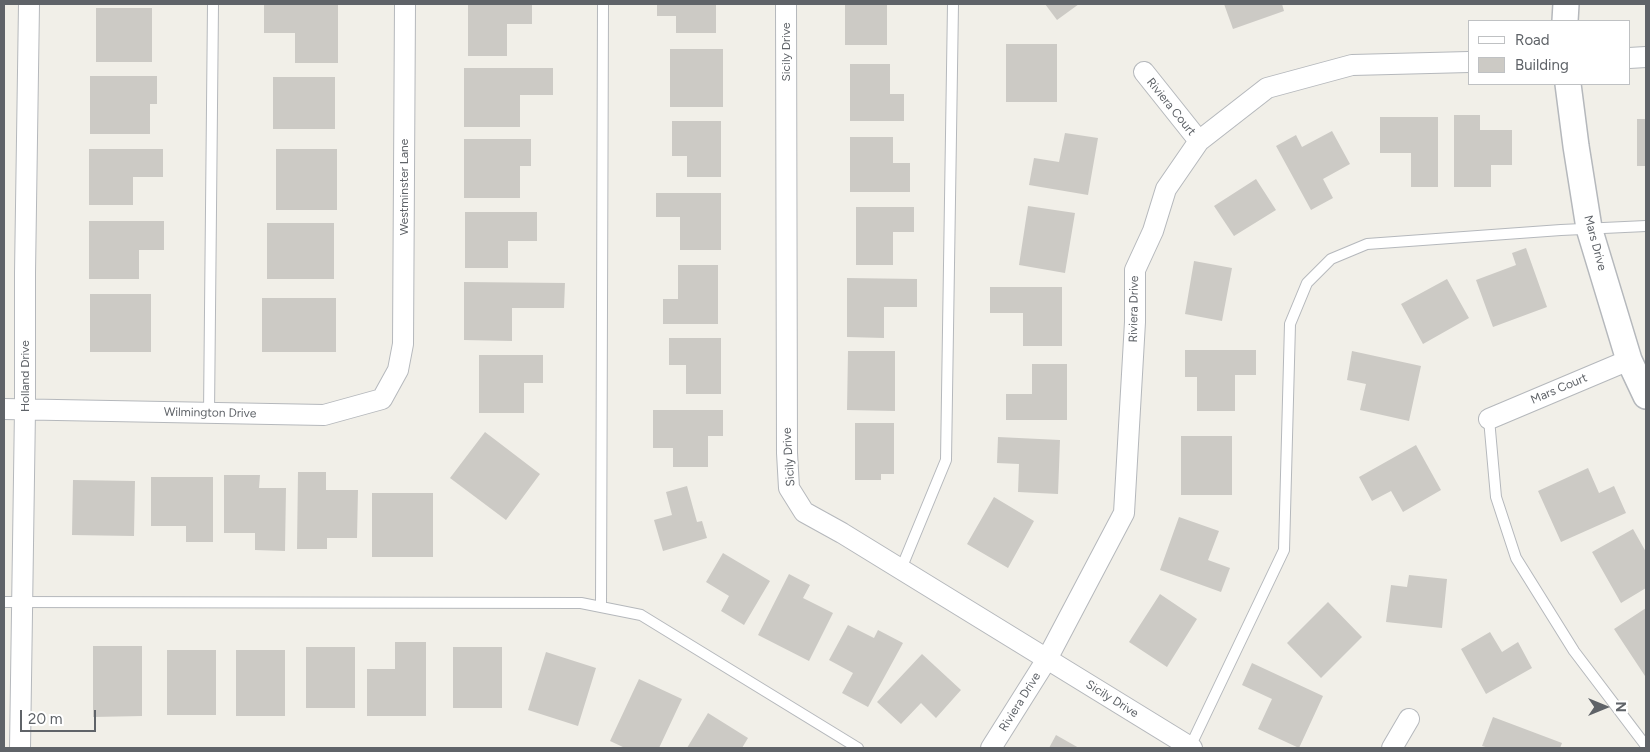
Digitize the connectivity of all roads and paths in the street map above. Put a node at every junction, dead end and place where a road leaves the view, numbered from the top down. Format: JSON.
{"nodes":[{"id":1,"x":29,"y":4,"type":"edge"},
{"id":2,"x":213,"y":4,"type":"edge"},
{"id":3,"x":406,"y":4,"type":"edge"},
{"id":4,"x":603,"y":4,"type":"edge"},
{"id":5,"x":786,"y":4,"type":"edge"},
{"id":6,"x":953,"y":4,"type":"edge"},
{"id":7,"x":1566,"y":4,"type":"edge"},
{"id":8,"x":1565,"y":20,"type":"edge"},
{"id":9,"x":1646,"y":57,"type":"edge"},
{"id":10,"x":1630,"y":58,"type":"edge"},
{"id":11,"x":1468,"y":62,"type":"edge"},
{"id":12,"x":1144,"y":72,"type":"dead end"},
{"id":13,"x":1568,"y":85,"type":"edge"},
{"id":14,"x":1199,"y":141,"type":"junction"},
{"id":15,"x":1646,"y":226,"type":"edge"},
{"id":16,"x":1590,"y":228,"type":"junction"},
{"id":17,"x":1629,"y":360,"type":"junction"},
{"id":18,"x":398,"y":370,"type":"joint"},
{"id":19,"x":1646,"y":396,"type":"edge"},
{"id":20,"x":4,"y":409,"type":"edge"},
{"id":21,"x":25,"y":409,"type":"junction"},
{"id":22,"x":209,"y":413,"type":"junction"},
{"id":23,"x":1489,"y":419,"type":"joint"},
{"id":24,"x":901,"y":569,"type":"junction"},
{"id":25,"x":13,"y":602,"type":"edge"},
{"id":26,"x":601,"y":607,"type":"junction"},
{"id":27,"x":1047,"y":659,"type":"junction"},
{"id":28,"x":1409,"y":719,"type":"dead end"},
{"id":29,"x":1646,"y":747,"type":"edge"},
{"id":30,"x":20,"y":748,"type":"edge"},
{"id":31,"x":858,"y":748,"type":"edge"},
{"id":32,"x":991,"y":748,"type":"edge"},
{"id":33,"x":1191,"y":748,"type":"edge"},
{"id":34,"x":1392,"y":748,"type":"edge"}],
"edges":[{"from":1,"to":21,"type":"street","name":"Holland Drive"},
{"from":2,"to":22,"type":"lane"},
{"from":3,"to":18,"type":"street","name":"Westminster Lane"},
{"from":4,"to":26,"type":"lane"},
{"from":5,"to":24,"type":"street","name":"Sicily Drive"},
{"from":6,"to":24,"type":"lane"},
{"from":7,"to":8,"type":"street"},
{"from":9,"to":10,"type":"street"},
{"from":11,"to":14,"type":"street","name":"Riviera Drive"},
{"from":12,"to":14,"type":"street","name":"Riviera Court"},
{"from":13,"to":16,"type":"street","name":"Mars Drive"},
{"from":14,"to":27,"type":"street","name":"Riviera Drive"},
{"from":15,"to":16,"type":"lane"},
{"from":16,"to":17,"type":"street","name":"Mars Drive"},
{"from":16,"to":33,"type":"lane"},
{"from":17,"to":19,"type":"street","name":"Mars Drive"},
{"from":17,"to":23,"type":"street","name":"Mars Court"},
{"from":18,"to":22,"type":"street","name":"Wilmington Drive"},
{"from":20,"to":21,"type":"street","name":"Wilmington Drive"},
{"from":21,"to":22,"type":"street","name":"Wilmington Drive"},
{"from":21,"to":25,"type":"street","name":"Holland Drive"},
{"from":23,"to":29,"type":"lane"},
{"from":24,"to":27,"type":"street","name":"Sicily Drive"},
{"from":25,"to":26,"type":"lane"},
{"from":25,"to":30,"type":"street","name":"Holland Drive"},
{"from":26,"to":31,"type":"lane"},
{"from":27,"to":32,"type":"street","name":"Riviera Drive"},
{"from":27,"to":33,"type":"street","name":"Sicily Drive"},
{"from":28,"to":34,"type":"street"}]}
